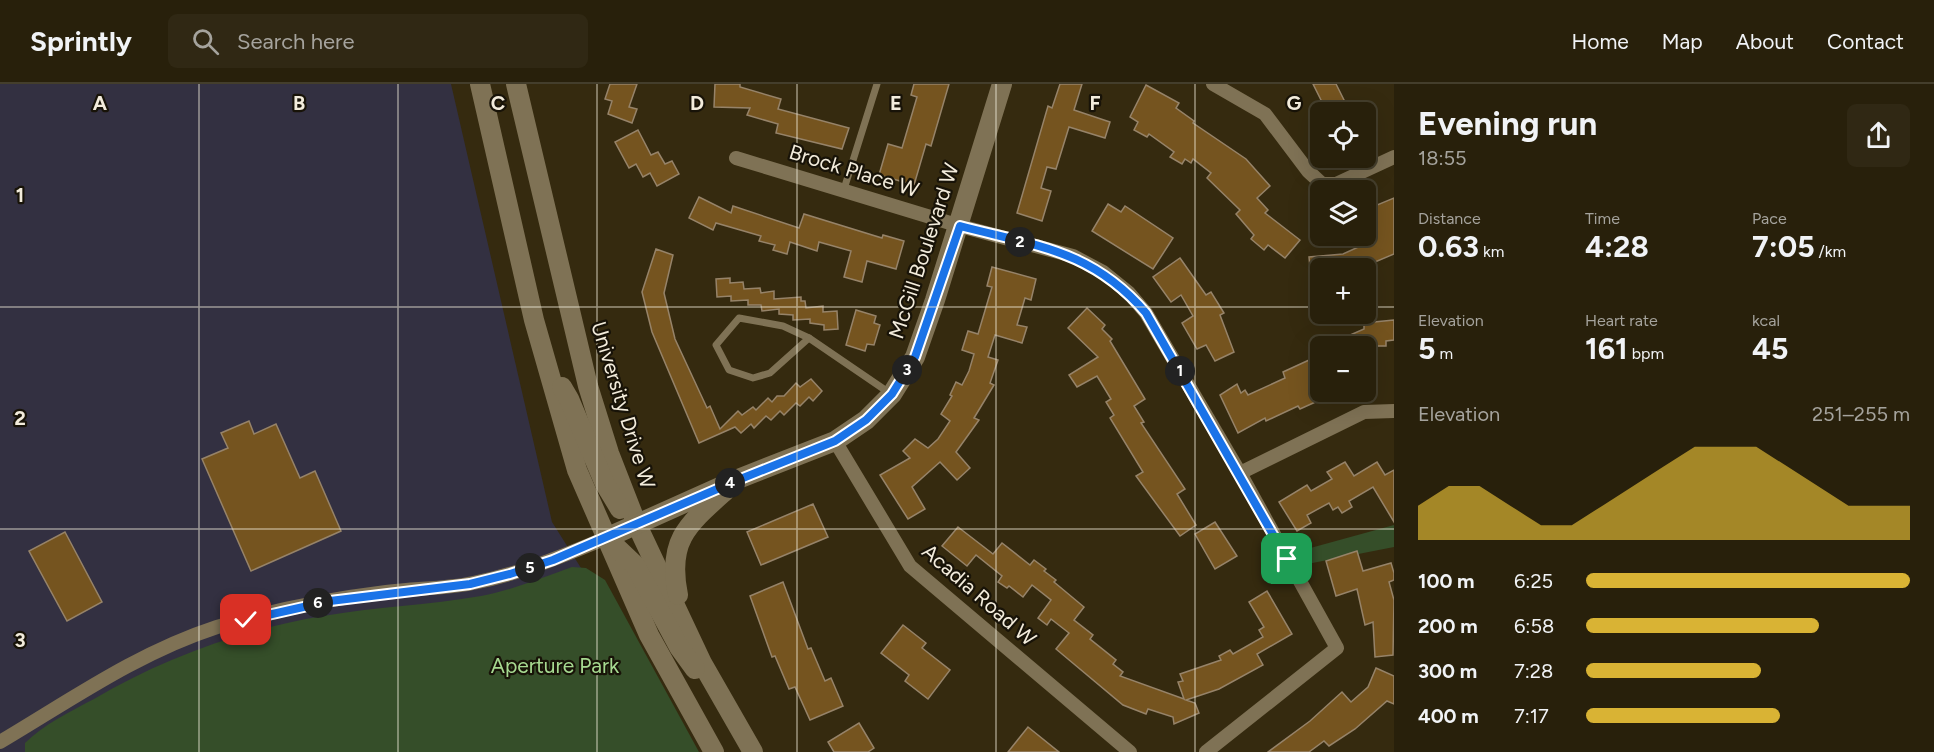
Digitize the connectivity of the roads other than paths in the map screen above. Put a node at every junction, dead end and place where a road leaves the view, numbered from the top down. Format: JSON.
{"nodes":[{"id":1,"x":480,"y":84,"type":"edge"},
{"id":2,"x":516,"y":84,"type":"edge"},
{"id":3,"x":877,"y":84,"type":"edge"},
{"id":4,"x":1002,"y":84,"type":"edge"},
{"id":5,"x":1213,"y":84,"type":"edge"},
{"id":6,"x":1394,"y":157,"type":"edge"},
{"id":7,"x":736,"y":158,"type":"dead end"},
{"id":8,"x":844,"y":189,"type":"junction"},
{"id":9,"x":960,"y":226,"type":"junction"},
{"id":10,"x":809,"y":338,"type":"junction"},
{"id":11,"x":547,"y":365,"type":"junction"},
{"id":12,"x":892,"y":394,"type":"junction"},
{"id":13,"x":1394,"y":411,"type":"edge"},
{"id":14,"x":835,"y":441,"type":"junction"},
{"id":15,"x":1240,"y":473,"type":"junction"},
{"id":16,"x":738,"y":480,"type":"junction"},
{"id":17,"x":637,"y":525,"type":"junction"},
{"id":18,"x":606,"y":538,"type":"junction"},
{"id":19,"x":684,"y":624,"type":"junction"},
{"id":20,"x":2,"y":741,"type":"edge"},
{"id":21,"x":748,"y":745,"type":"edge"},
{"id":22,"x":12,"y":752,"type":"edge"},
{"id":23,"x":714,"y":752,"type":"edge"},
{"id":24,"x":1130,"y":752,"type":"edge"},
{"id":25,"x":1206,"y":752,"type":"edge"}],
"edges":[{"from":1,"to":11,"type":"main road"},
{"from":2,"to":17,"type":"main road","name":"University Drive W"},
{"from":3,"to":8,"type":"lane"},
{"from":4,"to":9,"type":"main road","name":"McGill Boulevard W"},
{"from":5,"to":6,"type":"street"},
{"from":7,"to":8,"type":"street","name":"Brock Place W"},
{"from":8,"to":9,"type":"street","name":"Brock Place W"},
{"from":9,"to":12,"type":"main road","name":"McGill Boulevard W"},
{"from":9,"to":15,"type":"street","name":"Brock Place W"},
{"from":10,"to":10,"type":"lane"},
{"from":10,"to":12,"type":"lane"},
{"from":11,"to":17,"type":"main road"},
{"from":11,"to":18,"type":"main road"},
{"from":12,"to":14,"type":"main road","name":"McGill Boulevard W"},
{"from":13,"to":15,"type":"street"},
{"from":14,"to":16,"type":"main road","name":"McGill Boulevard W"},
{"from":14,"to":24,"type":"street","name":"Acadia Road W"},
{"from":15,"to":25,"type":"street","name":"Brock Place W"},
{"from":16,"to":17,"type":"main road","name":"McGill Boulevard W"},
{"from":16,"to":19,"type":"main road"},
{"from":17,"to":18,"type":"main road","name":"McGill Boulevard W"},
{"from":17,"to":19,"type":"main road","name":"University Drive W"},
{"from":18,"to":20,"type":"street"},
{"from":18,"to":21,"type":"main road"},
{"from":18,"to":23,"type":"main road"},
{"from":19,"to":21,"type":"main road","name":"University Drive W"},
{"from":20,"to":22,"type":"street"}]}
